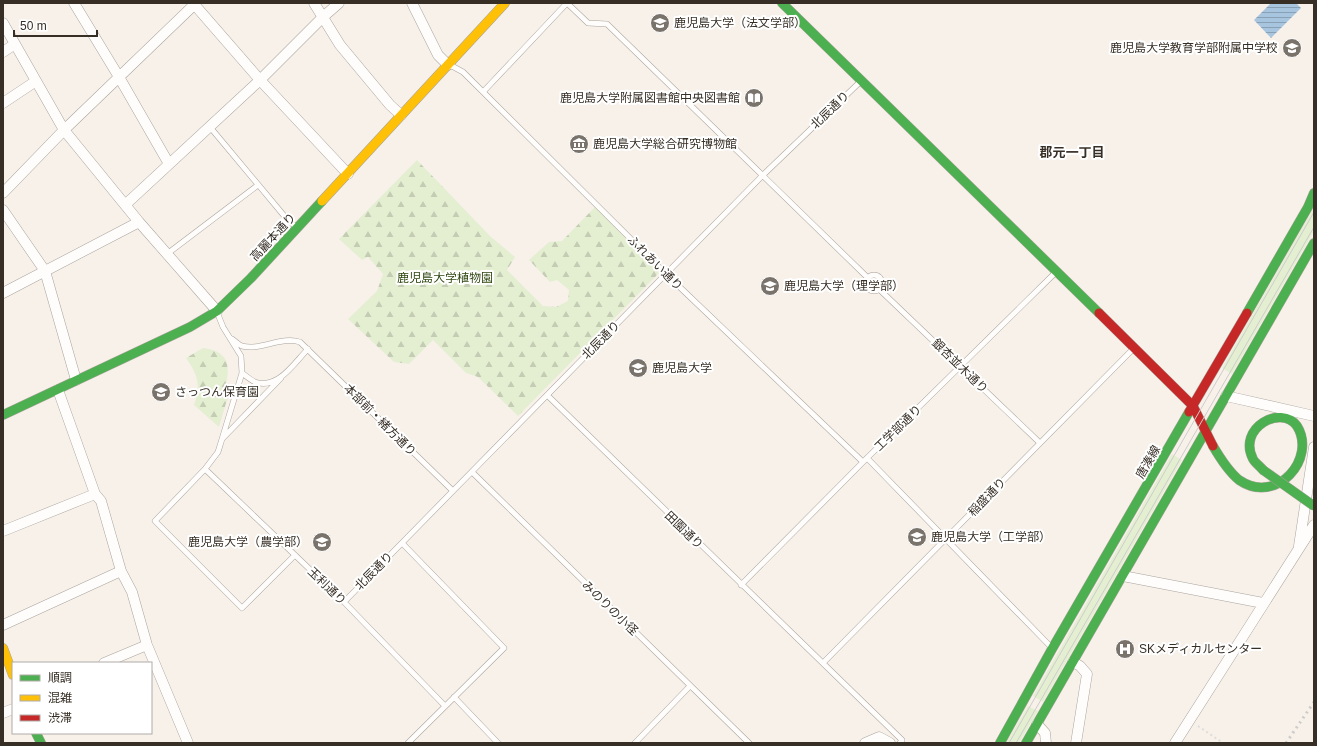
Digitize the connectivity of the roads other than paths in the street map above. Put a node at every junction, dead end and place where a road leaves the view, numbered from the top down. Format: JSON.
{"nodes":[{"id":1,"x":74,"y":3,"type":"edge"},
{"id":2,"x":314,"y":3,"type":"edge"},
{"id":3,"x":339,"y":3,"type":"edge"},
{"id":4,"x":412,"y":3,"type":"edge"},
{"id":5,"x":505,"y":3,"type":"edge"},
{"id":6,"x":782,"y":3,"type":"edge"},
{"id":7,"x":194,"y":4,"type":"edge"},
{"id":8,"x":322,"y":17,"type":"junction"},
{"id":9,"x":3,"y":22,"type":"edge"},
{"id":10,"x":15,"y":44,"type":"junction"},
{"id":11,"x":3,"y":52,"type":"edge"},
{"id":12,"x":448,"y":65,"type":"junction"},
{"id":13,"x":119,"y":77,"type":"junction"},
{"id":14,"x":260,"y":80,"type":"junction"},
{"id":15,"x":862,"y":80,"type":"junction"},
{"id":16,"x":36,"y":81,"type":"junction"},
{"id":17,"x":483,"y":92,"type":"junction"},
{"id":18,"x":3,"y":103,"type":"edge"},
{"id":19,"x":402,"y":115,"type":"junction"},
{"id":20,"x":210,"y":128,"type":"junction"},
{"id":21,"x":64,"y":130,"type":"junction"},
{"id":22,"x":169,"y":164,"type":"junction"},
{"id":23,"x":348,"y":174,"type":"junction"},
{"id":24,"x":762,"y":176,"type":"junction"},
{"id":25,"x":258,"y":185,"type":"junction"},
{"id":26,"x":3,"y":193,"type":"edge"},
{"id":27,"x":1314,"y":193,"type":"edge"},
{"id":28,"x":125,"y":205,"type":"junction"},
{"id":29,"x":3,"y":210,"type":"edge"},
{"id":30,"x":139,"y":222,"type":"junction"},
{"id":31,"x":298,"y":229,"type":"junction"},
{"id":32,"x":1314,"y":243,"type":"edge"},
{"id":33,"x":167,"y":254,"type":"junction"},
{"id":34,"x":45,"y":271,"type":"junction"},
{"id":35,"x":1056,"y":272,"type":"junction"},
{"id":36,"x":666,"y":274,"type":"junction"},
{"id":37,"x":868,"y":278,"type":"junction"},
{"id":38,"x":880,"y":290,"type":"junction"},
{"id":39,"x":3,"y":293,"type":"edge"},
{"id":40,"x":217,"y":311,"type":"junction"},
{"id":41,"x":229,"y":337,"type":"junction"},
{"id":42,"x":308,"y":348,"type":"junction"},
{"id":43,"x":1134,"y":348,"type":"junction"},
{"id":44,"x":961,"y":367,"type":"junction"},
{"id":45,"x":242,"y":373,"type":"junction"},
{"id":46,"x":280,"y":378,"type":"junction"},
{"id":47,"x":76,"y":380,"type":"junction"},
{"id":48,"x":58,"y":390,"type":"junction"},
{"id":49,"x":546,"y":395,"type":"junction"},
{"id":50,"x":1226,"y":396,"type":"junction"},
{"id":51,"x":1194,"y":406,"type":"junction"},
{"id":52,"x":3,"y":415,"type":"edge"},
{"id":53,"x":1314,"y":416,"type":"edge"},
{"id":54,"x":1205,"y":433,"type":"junction"},
{"id":55,"x":222,"y":439,"type":"junction"},
{"id":56,"x":1040,"y":443,"type":"junction"},
{"id":57,"x":1314,"y":447,"type":"edge"},
{"id":58,"x":865,"y":460,"type":"junction"},
{"id":59,"x":205,"y":469,"type":"junction"},
{"id":60,"x":472,"y":472,"type":"junction"},
{"id":61,"x":453,"y":491,"type":"junction"},
{"id":62,"x":96,"y":494,"type":"junction"},
{"id":63,"x":1314,"y":506,"type":"edge"},
{"id":64,"x":1314,"y":525,"type":"edge"},
{"id":65,"x":3,"y":531,"type":"edge"},
{"id":66,"x":946,"y":538,"type":"junction"},
{"id":67,"x":402,"y":543,"type":"junction"},
{"id":68,"x":1298,"y":550,"type":"junction"},
{"id":69,"x":295,"y":555,"type":"junction"},
{"id":70,"x":121,"y":572,"type":"junction"},
{"id":71,"x":1123,"y":576,"type":"junction"},
{"id":72,"x":741,"y":585,"type":"junction"},
{"id":73,"x":344,"y":602,"type":"junction"},
{"id":74,"x":1263,"y":603,"type":"junction"},
{"id":75,"x":3,"y":625,"type":"edge"},
{"id":76,"x":147,"y":645,"type":"junction"},
{"id":77,"x":3,"y":648,"type":"edge"},
{"id":78,"x":1052,"y":649,"type":"junction"},
{"id":79,"x":106,"y":662,"type":"edge"},
{"id":80,"x":1073,"y":662,"type":"junction"},
{"id":81,"x":823,"y":663,"type":"junction"},
{"id":82,"x":12,"y":672,"type":"edge"},
{"id":83,"x":690,"y":686,"type":"junction"},
{"id":84,"x":454,"y":697,"type":"junction"},
{"id":85,"x":445,"y":706,"type":"junction"},
{"id":86,"x":1037,"y":724,"type":"junction"},
{"id":87,"x":36,"y":734,"type":"edge"},
{"id":88,"x":41,"y":743,"type":"edge"},
{"id":89,"x":188,"y":743,"type":"edge"},
{"id":90,"x":408,"y":743,"type":"edge"},
{"id":91,"x":498,"y":743,"type":"edge"},
{"id":92,"x":634,"y":743,"type":"edge"},
{"id":93,"x":749,"y":743,"type":"edge"},
{"id":94,"x":865,"y":743,"type":"edge"},
{"id":95,"x":890,"y":743,"type":"edge"},
{"id":96,"x":900,"y":743,"type":"edge"},
{"id":97,"x":1000,"y":743,"type":"edge"},
{"id":98,"x":1026,"y":743,"type":"edge"},
{"id":99,"x":1046,"y":743,"type":"edge"},
{"id":100,"x":1076,"y":743,"type":"edge"},
{"id":101,"x":1175,"y":743,"type":"edge"}],
"edges":[{"from":1,"to":13,"type":"street"},
{"from":2,"to":8,"type":"street"},
{"from":3,"to":8,"type":"street"},
{"from":4,"to":12,"type":"street"},
{"from":5,"to":12,"type":"street","name":"高麗本通り"},
{"from":6,"to":15,"type":"street"},
{"from":7,"to":13,"type":"street"},
{"from":7,"to":14,"type":"street"},
{"from":8,"to":14,"type":"street"},
{"from":8,"to":19,"type":"street"},
{"from":9,"to":10,"type":"street"},
{"from":10,"to":11,"type":"street"},
{"from":10,"to":16,"type":"street"},
{"from":12,"to":17,"type":"lane","name":"ふれあい通り"},
{"from":12,"to":19,"type":"street","name":"高麗本通り"},
{"from":13,"to":21,"type":"street"},
{"from":13,"to":22,"type":"street"},
{"from":14,"to":20,"type":"street"},
{"from":14,"to":23,"type":"street"},
{"from":15,"to":24,"type":"lane","name":"北辰通り"},
{"from":15,"to":35,"type":"street"},
{"from":16,"to":18,"type":"street"},
{"from":16,"to":21,"type":"street"},
{"from":17,"to":24,"type":"lane"},
{"from":17,"to":36,"type":"lane","name":"ふれあい通り"},
{"from":19,"to":23,"type":"street","name":"高麗本通り"},
{"from":20,"to":22,"type":"street"},
{"from":20,"to":25,"type":"lane"},
{"from":21,"to":26,"type":"street"},
{"from":21,"to":28,"type":"street"},
{"from":22,"to":28,"type":"street"},
{"from":23,"to":31,"type":"street","name":"高麗本通り"},
{"from":24,"to":36,"type":"lane","name":"北辰通り"},
{"from":24,"to":37,"type":"lane"},
{"from":25,"to":31,"type":"lane"},
{"from":25,"to":33,"type":"lane"},
{"from":27,"to":51,"type":"street","name":"唐湊線"},
{"from":28,"to":30,"type":"street"},
{"from":29,"to":34,"type":"street"},
{"from":30,"to":33,"type":"street"},
{"from":30,"to":34,"type":"street"},
{"from":31,"to":40,"type":"street","name":"高麗本通り"},
{"from":32,"to":50,"type":"street"},
{"from":33,"to":40,"type":"street"},
{"from":34,"to":39,"type":"street"},
{"from":34,"to":47,"type":"street"},
{"from":35,"to":43,"type":"street"},
{"from":35,"to":44,"type":"lane","name":"工学部通り"},
{"from":36,"to":49,"type":"lane","name":"北辰通り"},
{"from":36,"to":58,"type":"lane","name":"ふれあい通り"},
{"from":37,"to":38,"type":"lane"},
{"from":37,"to":38,"type":"lane"},
{"from":38,"to":44,"type":"lane","name":"銀杏並木通り"},
{"from":40,"to":41,"type":"lane"},
{"from":40,"to":47,"type":"street","name":"高麗本通り"},
{"from":41,"to":42,"type":"lane","name":"本部前・緒方通り"},
{"from":41,"to":45,"type":"lane"},
{"from":42,"to":46,"type":"lane"},
{"from":42,"to":61,"type":"lane","name":"本部前・緒方通り"},
{"from":43,"to":51,"type":"street"},
{"from":43,"to":56,"type":"lane","name":"稲盛通り"},
{"from":44,"to":56,"type":"lane","name":"銀杏並木通り"},
{"from":44,"to":58,"type":"lane","name":"工学部通り"},
{"from":45,"to":46,"type":"lane"},
{"from":45,"to":55,"type":"lane"},
{"from":46,"to":55,"type":"lane"},
{"from":47,"to":48,"type":"street","name":"高麗本通り"},
{"from":48,"to":52,"type":"street","name":"高麗本通り"},
{"from":48,"to":62,"type":"street"},
{"from":49,"to":60,"type":"lane","name":"北辰通り"},
{"from":49,"to":72,"type":"lane","name":"田園通り"},
{"from":50,"to":53,"type":"street"},
{"from":50,"to":54,"type":"street"},
{"from":51,"to":54,"type":"street"},
{"from":51,"to":78,"type":"street","name":"唐湊線"},
{"from":54,"to":63,"type":"street","bridge":true},
{"from":54,"to":71,"type":"street"},
{"from":55,"to":59,"type":"lane"},
{"from":56,"to":66,"type":"lane","name":"稲盛通り"},
{"from":57,"to":68,"type":"street"},
{"from":58,"to":66,"type":"lane","name":"ふれあい通り"},
{"from":58,"to":72,"type":"lane","name":"工学部通り"},
{"from":59,"to":69,"type":"lane","name":"玉利通り"},
{"from":59,"to":69,"type":"lane"},
{"from":60,"to":61,"type":"lane","name":"北辰通り"},
{"from":60,"to":83,"type":"lane","name":"みのりの小径"},
{"from":61,"to":67,"type":"lane","name":"北辰通り"},
{"from":62,"to":65,"type":"street"},
{"from":62,"to":70,"type":"street"},
{"from":64,"to":68,"type":"street"},
{"from":66,"to":78,"type":"lane","name":"ふれあい通り"},
{"from":66,"to":81,"type":"lane","name":"稲盛通り"},
{"from":67,"to":73,"type":"lane","name":"北辰通り"},
{"from":67,"to":84,"type":"lane"},
{"from":68,"to":74,"type":"street"},
{"from":69,"to":73,"type":"lane","name":"玉利通り"},
{"from":70,"to":75,"type":"street"},
{"from":70,"to":76,"type":"street"},
{"from":71,"to":74,"type":"street"},
{"from":71,"to":80,"type":"street"},
{"from":72,"to":81,"type":"lane","name":"田園通り"},
{"from":73,"to":85,"type":"lane","name":"玉利通り"},
{"from":74,"to":101,"type":"street"},
{"from":76,"to":79,"type":"street"},
{"from":76,"to":89,"type":"street"},
{"from":77,"to":82,"type":"street"},
{"from":78,"to":97,"type":"street","name":"唐湊線"},
{"from":80,"to":86,"type":"street"},
{"from":80,"to":100,"type":"street"},
{"from":81,"to":96,"type":"lane","name":"田園通り"},
{"from":83,"to":92,"type":"lane"},
{"from":83,"to":93,"type":"lane","name":"みのりの小径"},
{"from":84,"to":85,"type":"lane"},
{"from":84,"to":91,"type":"lane"},
{"from":85,"to":90,"type":"lane"},
{"from":86,"to":98,"type":"street"},
{"from":86,"to":99,"type":"street"},
{"from":87,"to":88,"type":"street"},
{"from":94,"to":95,"type":"street"}]}
